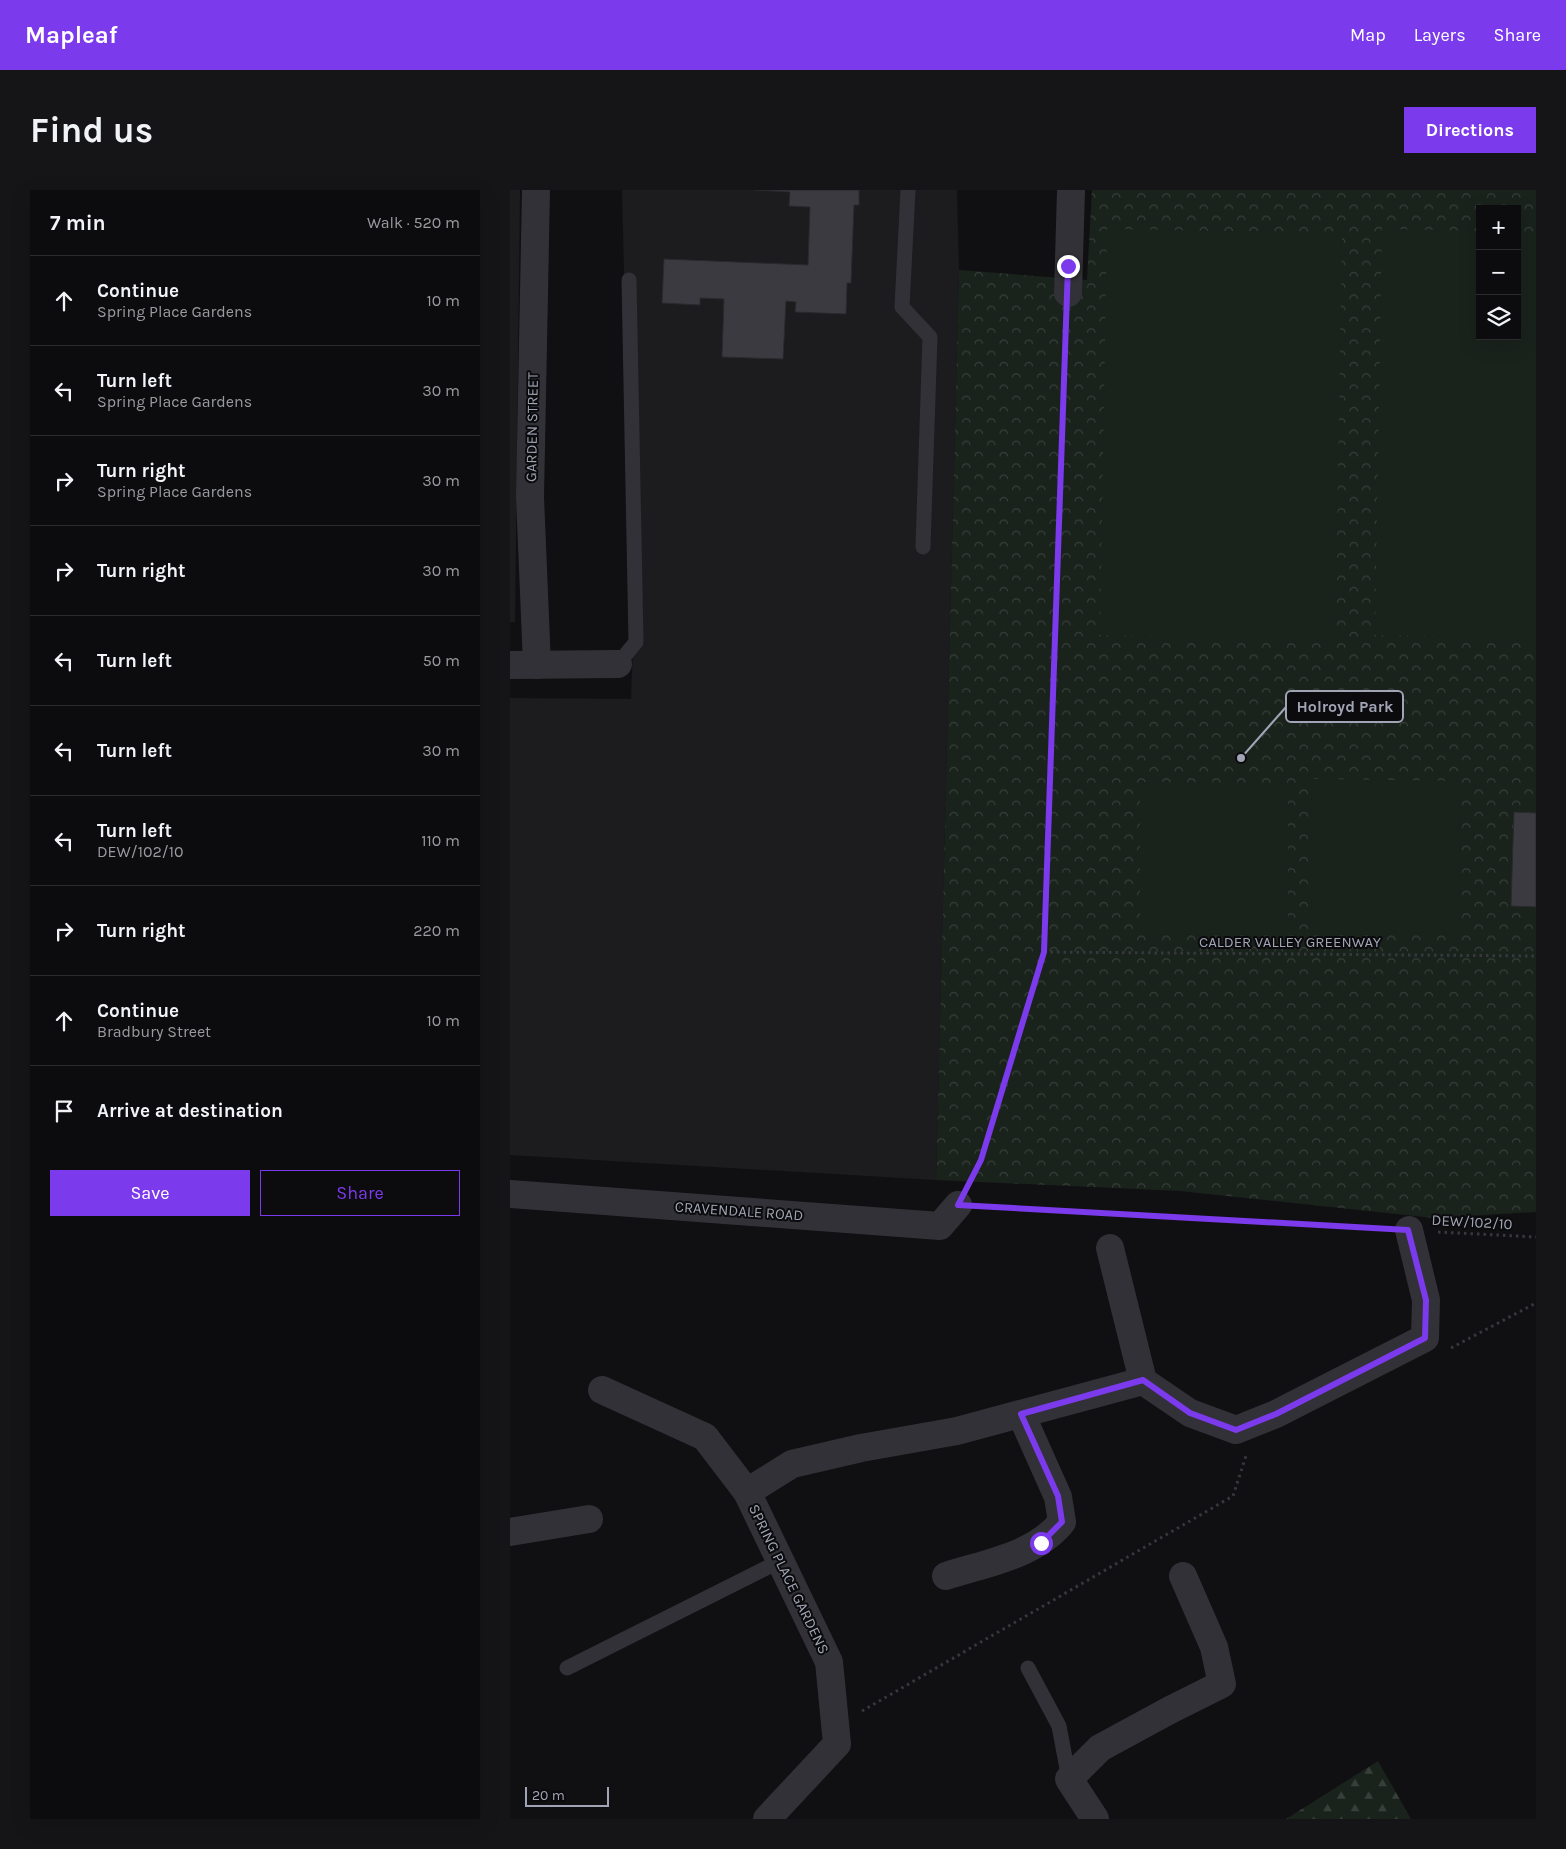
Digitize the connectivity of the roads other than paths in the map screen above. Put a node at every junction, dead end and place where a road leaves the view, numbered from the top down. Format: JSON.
{"nodes":[{"id":1,"x":536,"y":190,"type":"edge"},
{"id":2,"x":908,"y":190,"type":"edge"},
{"id":3,"x":1071,"y":190,"type":"edge"},
{"id":4,"x":629,"y":280,"type":"dead end"},
{"id":5,"x":1068,"y":293,"type":"road end"},
{"id":6,"x":923,"y":548,"type":"dead end"},
{"id":7,"x":618,"y":664,"type":"joint"},
{"id":8,"x":510,"y":665,"type":"edge"},
{"id":9,"x":537,"y":665,"type":"junction"},
{"id":10,"x":510,"y":1194,"type":"edge"},
{"id":11,"x":958,"y":1205,"type":"road end"},
{"id":12,"x":1408,"y":1230,"type":"road end"},
{"id":13,"x":1110,"y":1248,"type":"dead end"},
{"id":14,"x":1143,"y":1380,"type":"junction"},
{"id":15,"x":602,"y":1390,"type":"dead end"},
{"id":16,"x":1021,"y":1414,"type":"junction"},
{"id":17,"x":747,"y":1492,"type":"junction"},
{"id":18,"x":589,"y":1519,"type":"dead end"},
{"id":19,"x":510,"y":1532,"type":"edge"},
{"id":20,"x":780,"y":1561,"type":"junction"},
{"id":21,"x":946,"y":1576,"type":"dead end"},
{"id":22,"x":1183,"y":1576,"type":"dead end"},
{"id":23,"x":567,"y":1668,"type":"dead end"},
{"id":24,"x":1028,"y":1668,"type":"dead end"},
{"id":25,"x":1069,"y":1779,"type":"junction"},
{"id":26,"x":767,"y":1819,"type":"edge"},
{"id":27,"x":1095,"y":1819,"type":"edge"}],
"edges":[{"from":1,"to":9,"type":"street","name":"GARDEN STREET"},
{"from":2,"to":6,"type":"lane"},
{"from":3,"to":5,"type":"street"},
{"from":4,"to":7,"type":"lane"},
{"from":7,"to":9,"type":"street"},
{"from":8,"to":9,"type":"street"},
{"from":10,"to":11,"type":"street","name":"CRAVENDALE ROAD"},
{"from":12,"to":14,"type":"street"},
{"from":13,"to":14,"type":"street"},
{"from":14,"to":16,"type":"street","name":"SPRING PLACE GARDENS"},
{"from":15,"to":17,"type":"street","name":"SPRING PLACE GARDENS"},
{"from":16,"to":17,"type":"street","name":"SPRING PLACE GARDENS"},
{"from":16,"to":21,"type":"street"},
{"from":17,"to":20,"type":"street","name":"SPRING PLACE GARDENS"},
{"from":18,"to":19,"type":"street"},
{"from":20,"to":23,"type":"lane"},
{"from":20,"to":26,"type":"street","name":"SPRING PLACE GARDENS"},
{"from":22,"to":25,"type":"street"},
{"from":24,"to":25,"type":"lane"},
{"from":25,"to":27,"type":"street"}]}
